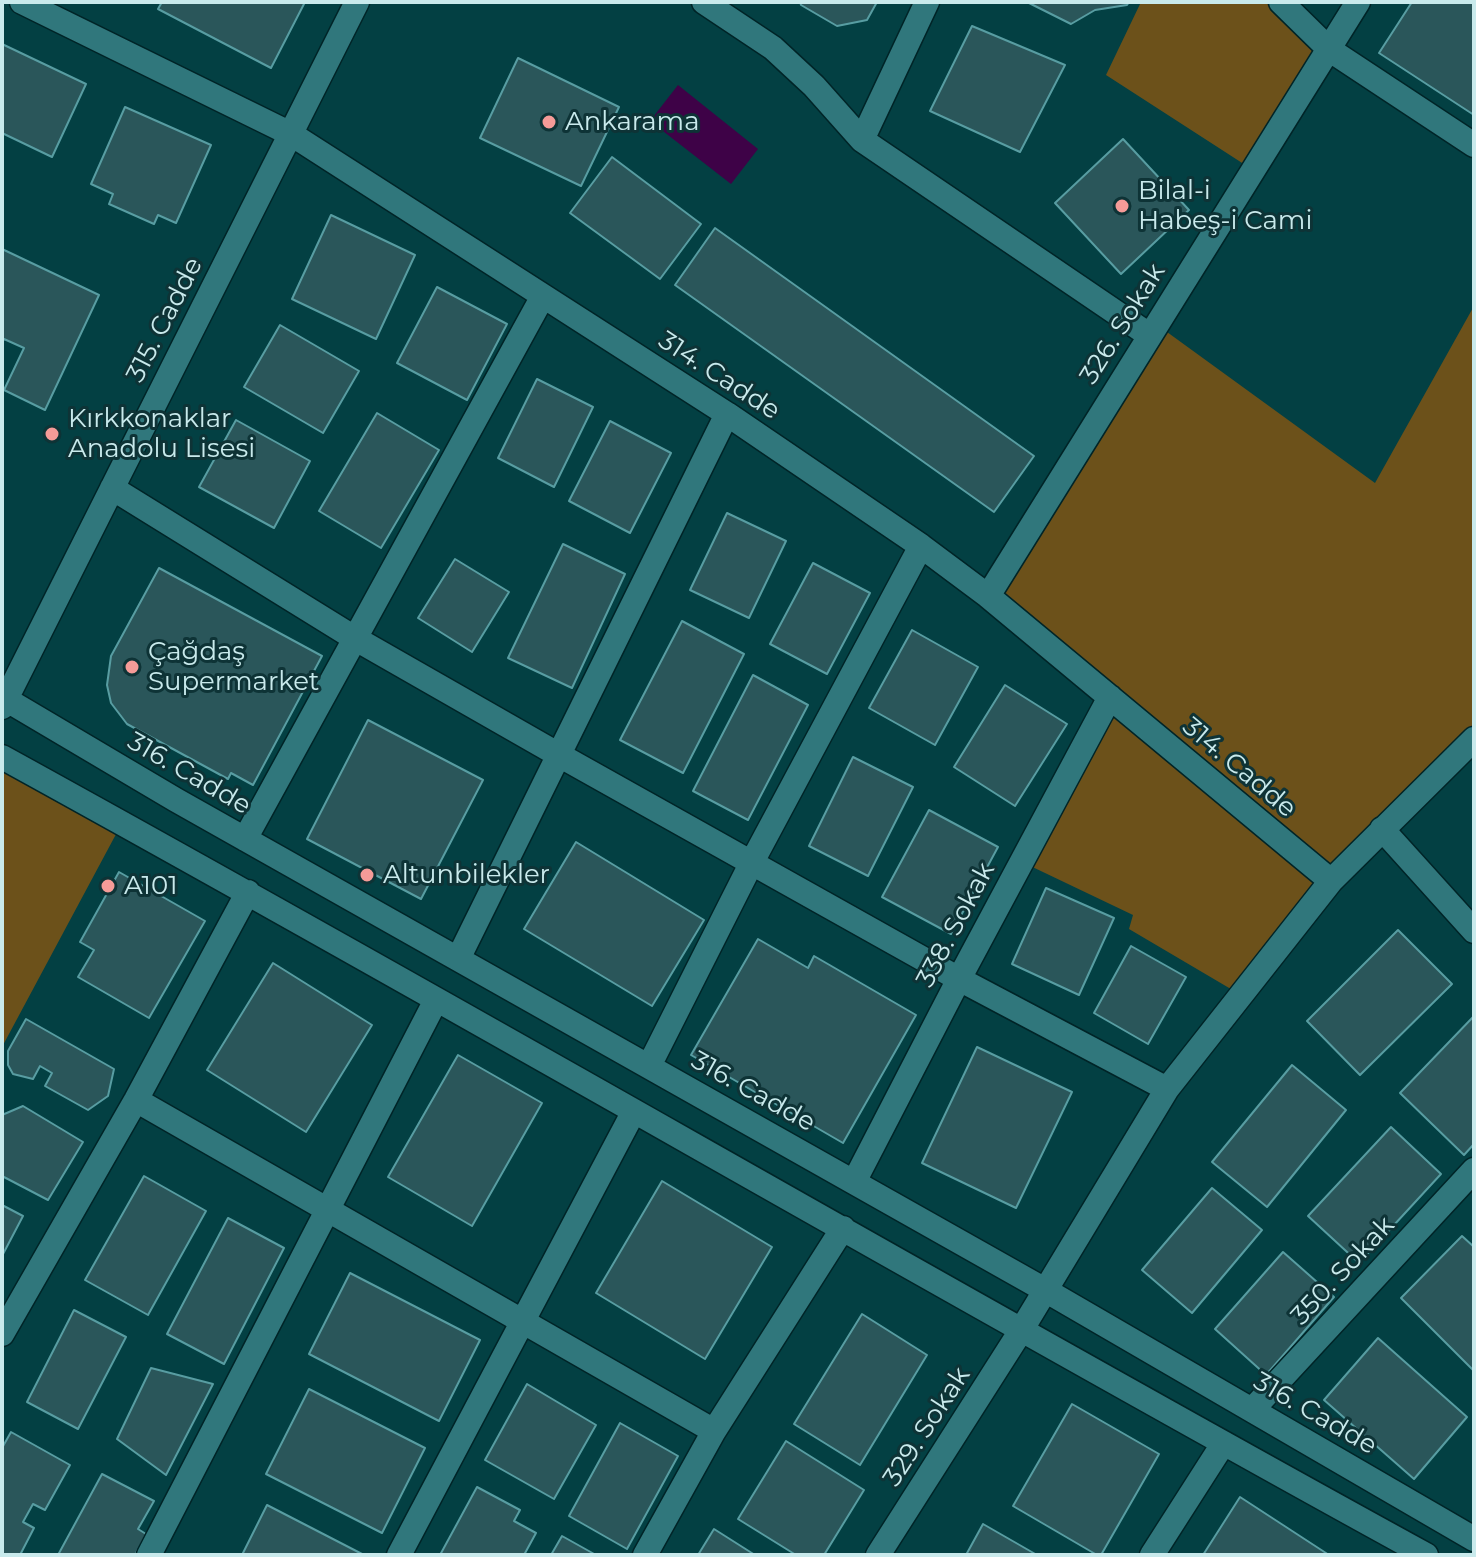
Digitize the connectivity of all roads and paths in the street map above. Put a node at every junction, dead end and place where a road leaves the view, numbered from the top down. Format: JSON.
{"nodes":[{"id":1,"x":22,"y":2,"type":"edge"},
{"id":2,"x":357,"y":2,"type":"edge"},
{"id":3,"x":704,"y":2,"type":"edge"},
{"id":4,"x":927,"y":2,"type":"edge"},
{"id":5,"x":1281,"y":2,"type":"edge"},
{"id":6,"x":1358,"y":2,"type":"edge"},
{"id":7,"x":59,"y":10,"type":"edge"},
{"id":8,"x":1330,"y":50,"type":"junction"},
{"id":9,"x":291,"y":134,"type":"junction"},
{"id":10,"x":862,"y":140,"type":"junction"},
{"id":11,"x":1474,"y":145,"type":"edge"},
{"id":12,"x":543,"y":296,"type":"junction"},
{"id":13,"x":1149,"y":335,"type":"junction"},
{"id":14,"x":727,"y":414,"type":"junction"},
{"id":15,"x":112,"y":488,"type":"junction"},
{"id":16,"x":921,"y":546,"type":"junction"},
{"id":17,"x":988,"y":596,"type":"junction"},
{"id":18,"x":356,"y":639,"type":"junction"},
{"id":19,"x":1110,"y":697,"type":"junction"},
{"id":20,"x":3,"y":701,"type":"edge"},
{"id":21,"x":1474,"y":739,"type":"edge"},
{"id":22,"x":559,"y":755,"type":"junction"},
{"id":23,"x":2,"y":757,"type":"edge"},
{"id":24,"x":1382,"y":829,"type":"junction"},
{"id":25,"x":245,"y":839,"type":"junction"},
{"id":26,"x":752,"y":862,"type":"junction"},
{"id":27,"x":1331,"y":881,"type":"junction"},
{"id":28,"x":248,"y":892,"type":"junction"},
{"id":29,"x":1474,"y":931,"type":"edge"},
{"id":30,"x":458,"y":959,"type":"junction"},
{"id":31,"x":959,"y":979,"type":"junction"},
{"id":32,"x":436,"y":1000,"type":"junction"},
{"id":33,"x":649,"y":1066,"type":"junction"},
{"id":34,"x":1167,"y":1089,"type":"junction"},
{"id":35,"x":136,"y":1100,"type":"junction"},
{"id":36,"x":634,"y":1111,"type":"junction"},
{"id":37,"x":854,"y":1182,"type":"junction"},
{"id":38,"x":1470,"y":1182,"type":"edge"},
{"id":39,"x":328,"y":1209,"type":"junction"},
{"id":40,"x":843,"y":1228,"type":"junction"},
{"id":41,"x":1045,"y":1290,"type":"junction"},
{"id":42,"x":523,"y":1321,"type":"junction"},
{"id":43,"x":1022,"y":1329,"type":"junction"},
{"id":44,"x":2,"y":1334,"type":"edge"},
{"id":45,"x":1252,"y":1410,"type":"junction"},
{"id":46,"x":714,"y":1431,"type":"junction"},
{"id":47,"x":1223,"y":1444,"type":"junction"},
{"id":48,"x":1474,"y":1539,"type":"edge"},
{"id":49,"x":149,"y":1555,"type":"edge"},
{"id":50,"x":399,"y":1555,"type":"edge"},
{"id":51,"x":645,"y":1555,"type":"edge"},
{"id":52,"x":878,"y":1555,"type":"edge"},
{"id":53,"x":1152,"y":1555,"type":"edge"},
{"id":54,"x":1426,"y":1555,"type":"edge"}],
"edges":[{"from":1,"to":7,"type":"street","name":"314. Cadde"},
{"from":2,"to":9,"type":"street","name":"315. Cadde"},
{"from":3,"to":10,"type":"street"},
{"from":4,"to":10,"type":"street"},
{"from":5,"to":8,"type":"street"},
{"from":6,"to":8,"type":"street","name":"326. Sokak"},
{"from":7,"to":9,"type":"street","name":"314. Cadde"},
{"from":8,"to":11,"type":"street"},
{"from":8,"to":13,"type":"street","name":"326. Sokak"},
{"from":9,"to":12,"type":"street","name":"314. Cadde"},
{"from":9,"to":15,"type":"street","name":"315. Cadde"},
{"from":10,"to":13,"type":"street"},
{"from":12,"to":14,"type":"street","name":"314. Cadde"},
{"from":12,"to":18,"type":"street"},
{"from":13,"to":17,"type":"street","name":"326. Sokak"},
{"from":14,"to":16,"type":"street","name":"314. Cadde"},
{"from":14,"to":22,"type":"street"},
{"from":15,"to":18,"type":"street"},
{"from":15,"to":20,"type":"street","name":"315. Cadde"},
{"from":16,"to":17,"type":"street","name":"314. Cadde"},
{"from":16,"to":26,"type":"street"},
{"from":17,"to":19,"type":"street","name":"314. Cadde"},
{"from":18,"to":22,"type":"street"},
{"from":18,"to":25,"type":"street"},
{"from":19,"to":27,"type":"street","name":"314. Cadde"},
{"from":19,"to":31,"type":"street","name":"338. Sokak"},
{"from":20,"to":25,"type":"street","name":"316. Cadde"},
{"from":21,"to":24,"type":"street"},
{"from":22,"to":26,"type":"street"},
{"from":22,"to":30,"type":"street"},
{"from":23,"to":28,"type":"street"},
{"from":24,"to":27,"type":"street"},
{"from":24,"to":29,"type":"street"},
{"from":25,"to":30,"type":"street","name":"316. Cadde"},
{"from":26,"to":31,"type":"street"},
{"from":26,"to":33,"type":"street"},
{"from":27,"to":34,"type":"street"},
{"from":28,"to":32,"type":"street"},
{"from":28,"to":35,"type":"street"},
{"from":30,"to":33,"type":"street","name":"316. Cadde"},
{"from":31,"to":34,"type":"street"},
{"from":31,"to":37,"type":"street","name":"338. Sokak"},
{"from":32,"to":36,"type":"street"},
{"from":32,"to":39,"type":"street"},
{"from":33,"to":37,"type":"street","name":"316. Cadde"},
{"from":34,"to":41,"type":"street"},
{"from":35,"to":39,"type":"street"},
{"from":35,"to":44,"type":"street"},
{"from":36,"to":40,"type":"street"},
{"from":36,"to":42,"type":"street"},
{"from":37,"to":41,"type":"street","name":"316. Cadde"},
{"from":38,"to":45,"type":"street","name":"350. Sokak"},
{"from":39,"to":42,"type":"street"},
{"from":39,"to":49,"type":"street"},
{"from":40,"to":43,"type":"street"},
{"from":40,"to":46,"type":"street"},
{"from":41,"to":43,"type":"street","name":"329. Sokak"},
{"from":41,"to":45,"type":"street","name":"316. Cadde"},
{"from":42,"to":46,"type":"street"},
{"from":42,"to":50,"type":"street"},
{"from":43,"to":47,"type":"street"},
{"from":43,"to":52,"type":"street","name":"329. Sokak"},
{"from":45,"to":48,"type":"street","name":"316. Cadde"},
{"from":46,"to":51,"type":"street"},
{"from":47,"to":53,"type":"street"},
{"from":47,"to":54,"type":"street"}]}
